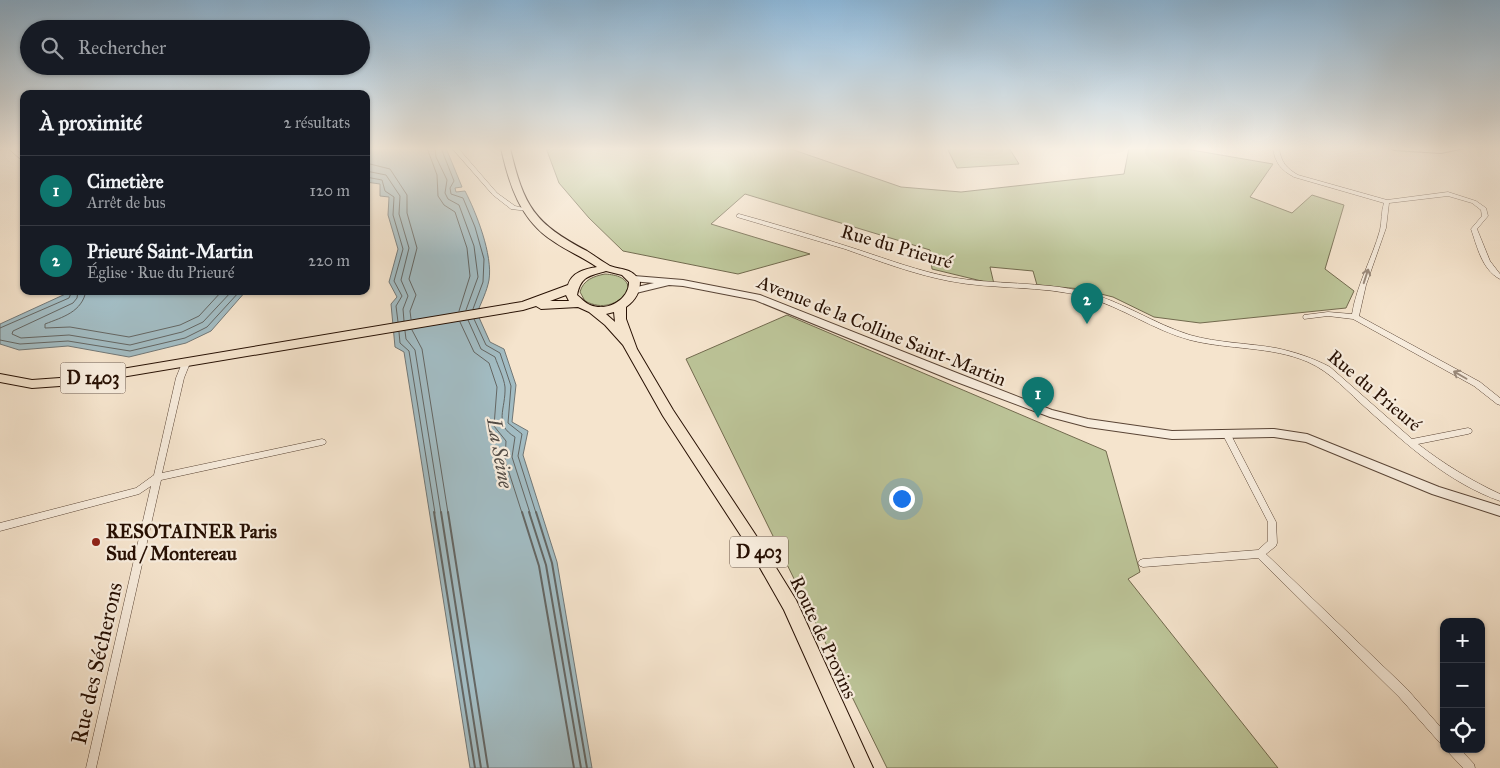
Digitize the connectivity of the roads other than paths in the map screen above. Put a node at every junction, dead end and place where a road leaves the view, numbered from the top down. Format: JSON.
{"nodes":[{"id":1,"x":486,"y":184,"type":"edge"},
{"id":2,"x":512,"y":184,"type":"edge"},
{"id":3,"x":1323,"y":184,"type":"edge"},
{"id":4,"x":1387,"y":202,"type":"junction"},
{"id":5,"x":526,"y":210,"type":"junction"},
{"id":6,"x":739,"y":216,"type":"dead end"},
{"id":7,"x":583,"y":254,"type":"junction"},
{"id":8,"x":606,"y":268,"type":"junction"},
{"id":9,"x":585,"y":273,"type":"junction"},
{"id":10,"x":1500,"y":277,"type":"edge"},
{"id":11,"x":635,"y":285,"type":"junction"},
{"id":12,"x":571,"y":288,"type":"junction"},
{"id":13,"x":577,"y":304,"type":"junction"},
{"id":14,"x":523,"y":306,"type":"junction"},
{"id":15,"x":620,"y":306,"type":"junction"},
{"id":16,"x":592,"y":310,"type":"junction"},
{"id":17,"x":1306,"y":317,"type":"dead end"},
{"id":18,"x":1355,"y":317,"type":"junction"},
{"id":19,"x":631,"y":349,"type":"junction"},
{"id":20,"x":186,"y":363,"type":"junction"},
{"id":21,"x":0,"y":378,"type":"edge"},
{"id":22,"x":1500,"y":402,"type":"edge"},
{"id":23,"x":1468,"y":431,"type":"dead end"},
{"id":24,"x":1227,"y":435,"type":"junction"},
{"id":25,"x":322,"y":442,"type":"dead end"},
{"id":26,"x":1411,"y":442,"type":"junction"},
{"id":27,"x":156,"y":478,"type":"junction"},
{"id":28,"x":1500,"y":498,"type":"edge"},
{"id":29,"x":1500,"y":511,"type":"edge"},
{"id":30,"x":0,"y":527,"type":"edge"},
{"id":31,"x":1260,"y":554,"type":"junction"},
{"id":32,"x":1143,"y":563,"type":"dead end"},
{"id":33,"x":1440,"y":735,"type":"edge"},
{"id":34,"x":1457,"y":753,"type":"edge"},
{"id":35,"x":91,"y":768,"type":"edge"},
{"id":36,"x":864,"y":768,"type":"edge"},
{"id":37,"x":1470,"y":768,"type":"edge"}],
"edges":[{"from":1,"to":5,"type":"street"},
{"from":2,"to":5,"type":"main road"},
{"from":3,"to":4,"type":"street"},
{"from":4,"to":10,"type":"street"},
{"from":18,"to":4,"type":"street","one_way":true},
{"from":5,"to":7,"type":"main road"},
{"from":6,"to":26,"type":"street","name":"Rue du Prieuré"},
{"from":7,"to":8,"type":"main road"},
{"from":7,"to":9,"type":"main road"},
{"from":8,"to":9,"type":"main road"},
{"from":8,"to":11,"type":"main road"},
{"from":9,"to":12,"type":"main road"},
{"from":11,"to":15,"type":"main road"},
{"from":11,"to":24,"type":"street","name":"Avenue de la Colline Saint-Martin"},
{"from":12,"to":13,"type":"main road"},
{"from":12,"to":14,"type":"main road","number":"D 1403"},
{"from":13,"to":14,"type":"main road","number":"D 1403"},
{"from":13,"to":16,"type":"main road"},
{"from":14,"to":20,"type":"main road","number":"D 1403"},
{"from":15,"to":16,"type":"main road"},
{"from":15,"to":19,"type":"main road","number":"D 403"},
{"from":16,"to":19,"type":"main road","number":"D 403"},
{"from":17,"to":18,"type":"street"},
{"from":22,"to":18,"type":"street","one_way":true},
{"from":19,"to":36,"type":"main road","name":"Route de Provins","number":"D 403"},
{"from":20,"to":21,"type":"main road","number":"D 1403"},
{"from":20,"to":27,"type":"street","name":"Rue des Sécherons"},
{"from":23,"to":26,"type":"street"},
{"from":24,"to":29,"type":"street","name":"Avenue de la Colline Saint-Martin"},
{"from":24,"to":31,"type":"street"},
{"from":25,"to":27,"type":"street"},
{"from":26,"to":28,"type":"street","name":"Rue du Prieuré"},
{"from":27,"to":30,"type":"street"},
{"from":27,"to":35,"type":"street","name":"Rue des Sécherons"},
{"from":31,"to":32,"type":"street"},
{"from":31,"to":33,"type":"street"},
{"from":34,"to":37,"type":"street"}]}
